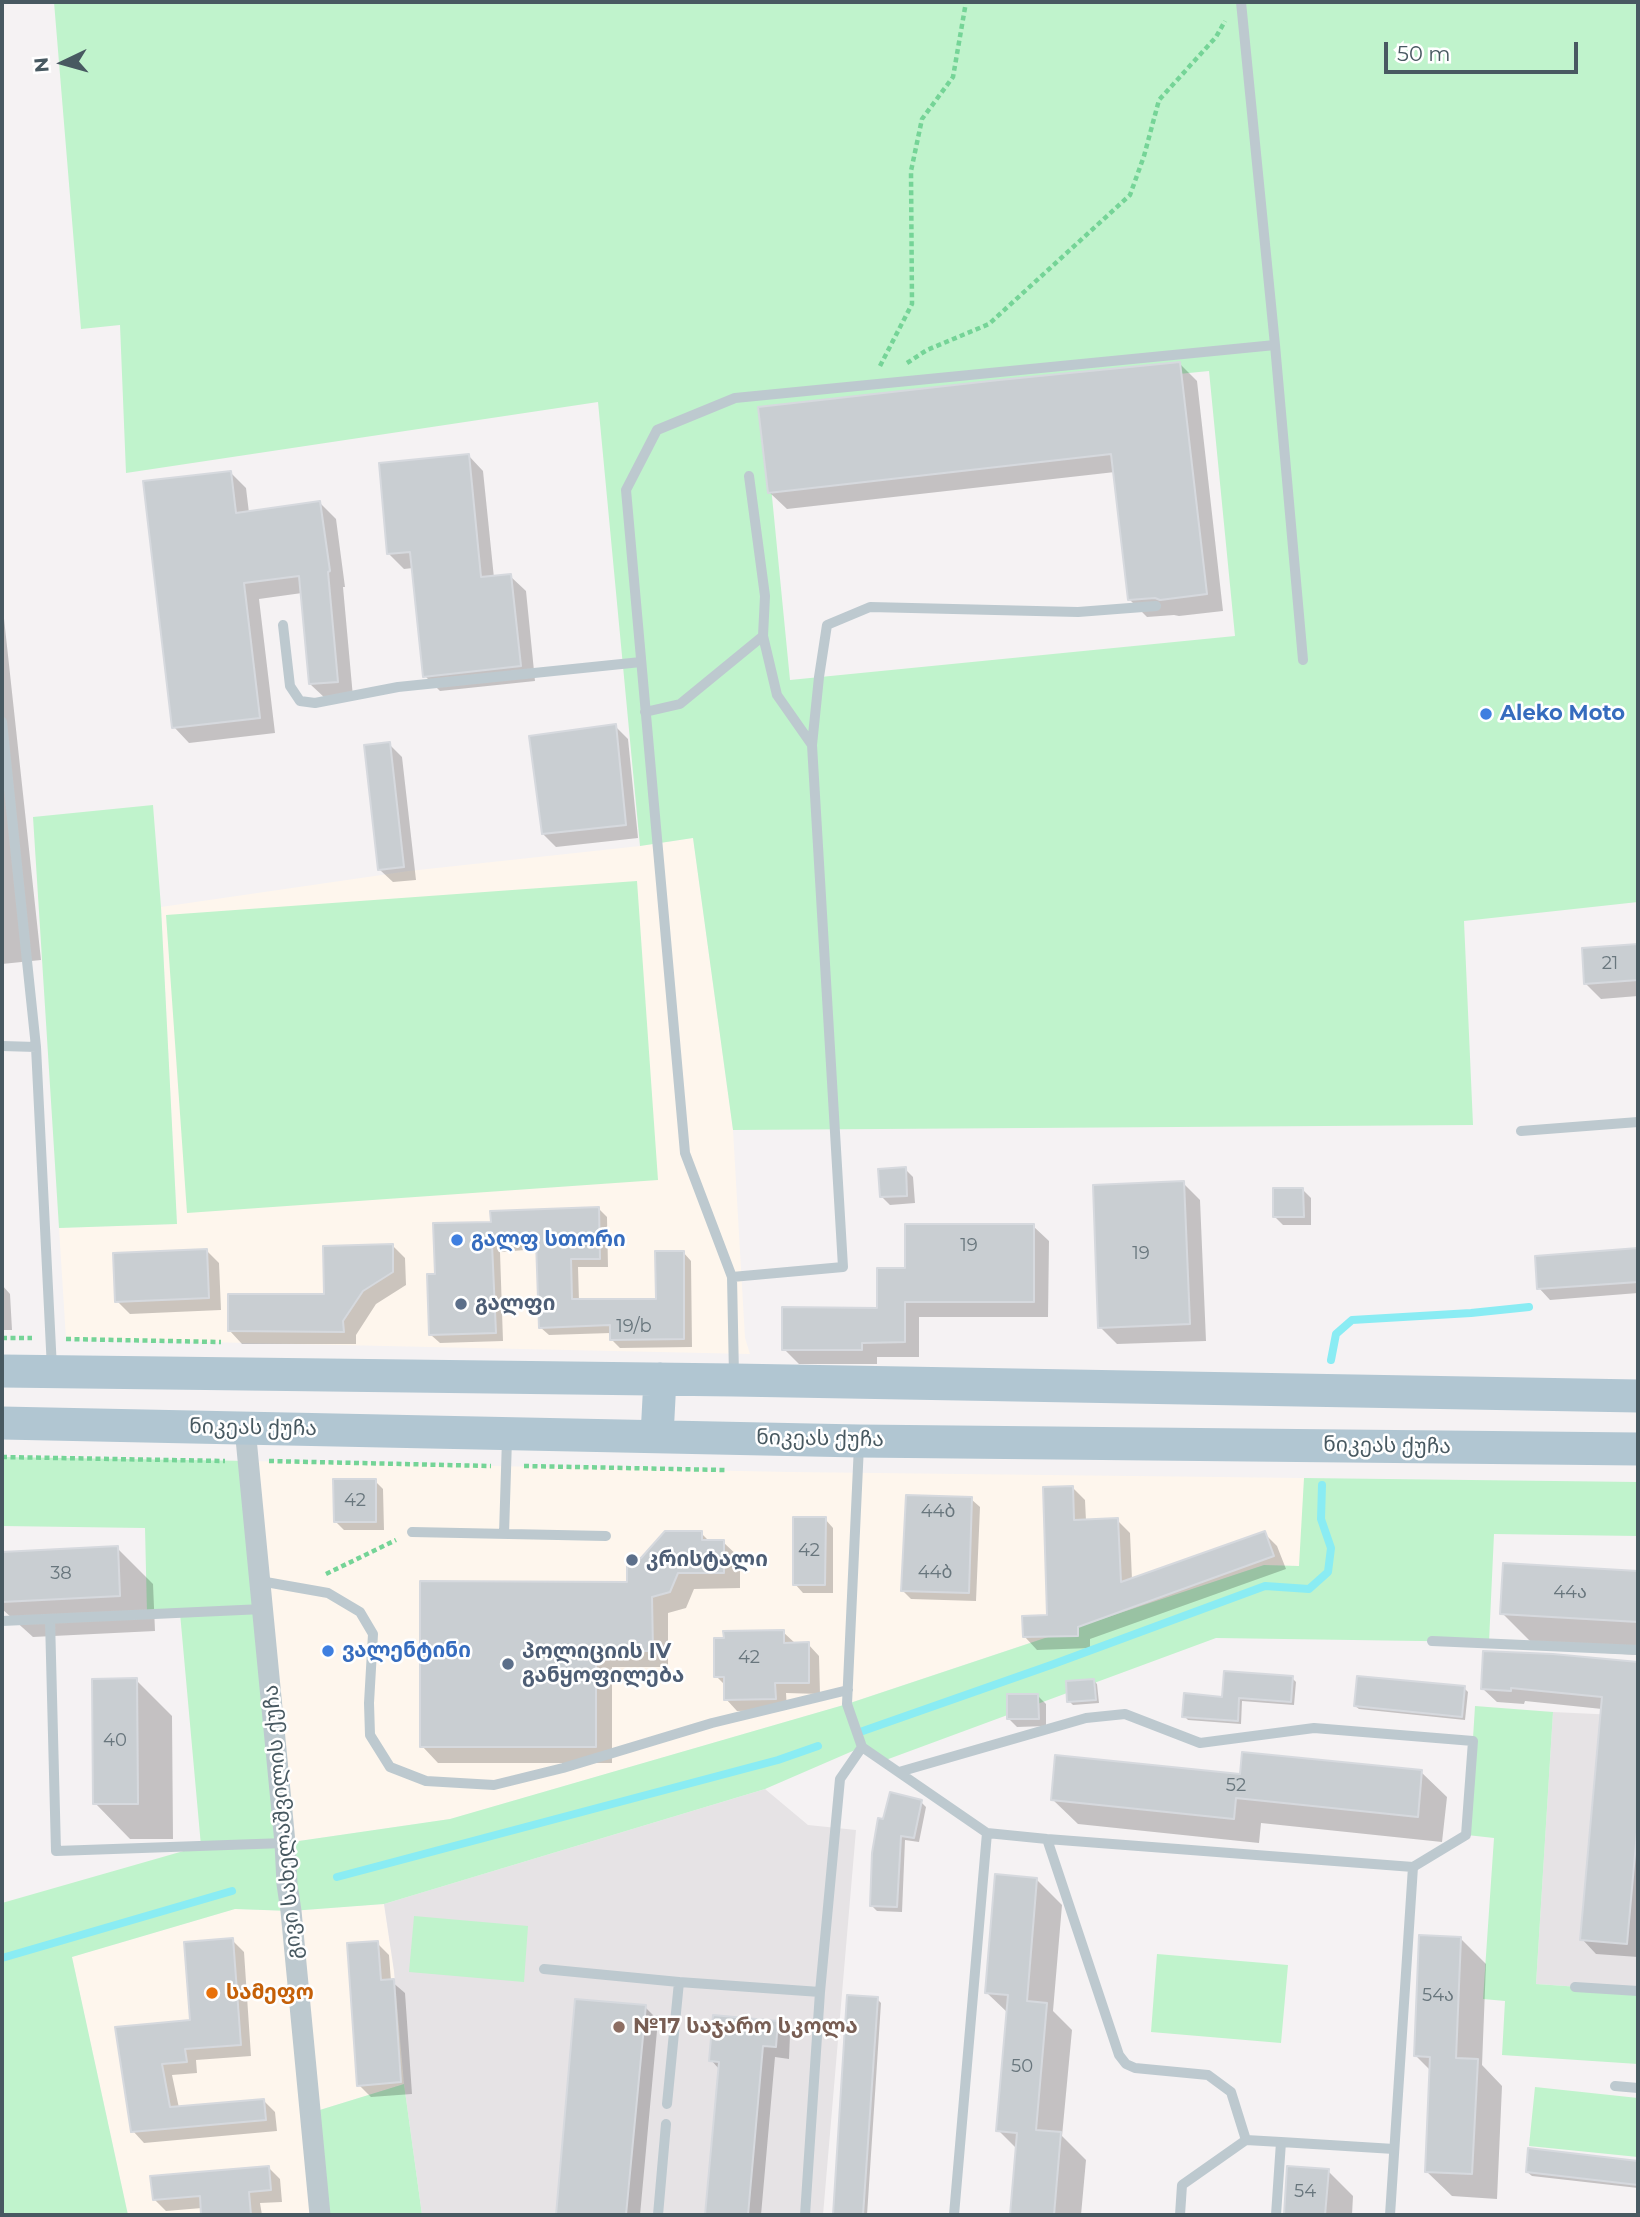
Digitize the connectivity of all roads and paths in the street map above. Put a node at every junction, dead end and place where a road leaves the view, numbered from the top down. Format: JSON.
{"nodes":[{"id":1,"x":966,"y":2,"type":"edge"},
{"id":2,"x":1241,"y":2,"type":"edge"},
{"id":3,"x":1231,"y":13,"type":"dead end"},
{"id":4,"x":1275,"y":345,"type":"junction"},
{"id":5,"x":870,"y":385,"type":"junction"},
{"id":6,"x":749,"y":476,"type":"dead end"},
{"id":7,"x":1156,"y":606,"type":"dead end"},
{"id":8,"x":282,"y":625,"type":"dead end"},
{"id":9,"x":763,"y":636,"type":"junction"},
{"id":10,"x":1303,"y":660,"type":"dead end"},
{"id":11,"x":641,"y":662,"type":"junction"},
{"id":12,"x":645,"y":712,"type":"junction"},
{"id":13,"x":2,"y":722,"type":"edge"},
{"id":14,"x":812,"y":745,"type":"junction"},
{"id":15,"x":2,"y":1046,"type":"edge"},
{"id":16,"x":36,"y":1047,"type":"junction"},
{"id":17,"x":1638,"y":1122,"type":"edge"},
{"id":18,"x":1521,"y":1132,"type":"dead end"},
{"id":19,"x":732,"y":1277,"type":"junction"},
{"id":20,"x":2,"y":1338,"type":"edge"},
{"id":21,"x":49,"y":1339,"type":"junction"},
{"id":22,"x":177,"y":1340,"type":"dead end"},
{"id":23,"x":2,"y":1371,"type":"edge"},
{"id":24,"x":52,"y":1371,"type":"junction"},
{"id":25,"x":660,"y":1379,"type":"junction"},
{"id":26,"x":734,"y":1380,"type":"junction"},
{"id":27,"x":1638,"y":1396,"type":"edge"},
{"id":28,"x":2,"y":1423,"type":"edge"},
{"id":29,"x":246,"y":1428,"type":"junction"},
{"id":30,"x":508,"y":1433,"type":"junction"},
{"id":31,"x":657,"y":1436,"type":"junction"},
{"id":32,"x":859,"y":1441,"type":"junction"},
{"id":33,"x":1638,"y":1449,"type":"edge"},
{"id":34,"x":2,"y":1457,"type":"edge"},
{"id":35,"x":249,"y":1461,"type":"junction"},
{"id":36,"x":498,"y":1466,"type":"dead end"},
{"id":37,"x":512,"y":1466,"type":"dead end"},
{"id":38,"x":733,"y":1471,"type":"dead end"},
{"id":39,"x":412,"y":1532,"type":"joint"},
{"id":40,"x":504,"y":1534,"type":"junction"},
{"id":41,"x":606,"y":1536,"type":"dead end"},
{"id":42,"x":260,"y":1581,"type":"junction"},
{"id":43,"x":296,"y":1588,"type":"junction"},
{"id":44,"x":263,"y":1609,"type":"junction"},
{"id":45,"x":50,"y":1619,"type":"junction"},
{"id":46,"x":2,"y":1621,"type":"edge"},
{"id":47,"x":1432,"y":1641,"type":"dead end"},
{"id":48,"x":1638,"y":1650,"type":"edge"},
{"id":49,"x":848,"y":1690,"type":"junction"},
{"id":50,"x":862,"y":1747,"type":"junction"},
{"id":51,"x":899,"y":1772,"type":"junction"},
{"id":52,"x":987,"y":1833,"type":"junction"},
{"id":53,"x":1047,"y":1839,"type":"junction"},
{"id":54,"x":285,"y":1843,"type":"junction"},
{"id":55,"x":1413,"y":1867,"type":"junction"},
{"id":56,"x":544,"y":1969,"type":"dead end"},
{"id":57,"x":679,"y":1982,"type":"junction"},
{"id":58,"x":1574,"y":1987,"type":"dead end"},
{"id":59,"x":1638,"y":1991,"type":"edge"},
{"id":60,"x":820,"y":1992,"type":"junction"},
{"id":61,"x":1615,"y":2086,"type":"dead end"},
{"id":62,"x":1638,"y":2088,"type":"edge"},
{"id":63,"x":667,"y":2104,"type":"dead end"},
{"id":64,"x":666,"y":2124,"type":"dead end"},
{"id":65,"x":1246,"y":2140,"type":"junction"},
{"id":66,"x":1281,"y":2142,"type":"junction"},
{"id":67,"x":1394,"y":2148,"type":"junction"},
{"id":68,"x":320,"y":2215,"type":"edge"},
{"id":69,"x":658,"y":2215,"type":"edge"},
{"id":70,"x":804,"y":2215,"type":"edge"},
{"id":71,"x":954,"y":2215,"type":"edge"},
{"id":72,"x":1180,"y":2215,"type":"edge"},
{"id":73,"x":1276,"y":2215,"type":"edge"},
{"id":74,"x":1390,"y":2215,"type":"edge"}],
"edges":[{"from":1,"to":5,"type":"path"},
{"from":2,"to":4,"type":"lane"},
{"from":3,"to":5,"type":"path"},
{"from":4,"to":5,"type":"lane"},
{"from":4,"to":10,"type":"lane"},
{"from":5,"to":11,"type":"lane"},
{"from":6,"to":9,"type":"lane"},
{"from":7,"to":14,"type":"lane"},
{"from":8,"to":11,"type":"lane"},
{"from":9,"to":12,"type":"lane"},
{"from":9,"to":14,"type":"lane"},
{"from":11,"to":12,"type":"lane"},
{"from":12,"to":19,"type":"lane"},
{"from":13,"to":16,"type":"lane"},
{"from":14,"to":19,"type":"lane"},
{"from":15,"to":16,"type":"lane"},
{"from":16,"to":21,"type":"lane"},
{"from":17,"to":18,"type":"lane"},
{"from":19,"to":26,"type":"lane"},
{"from":20,"to":21,"type":"path"},
{"from":21,"to":22,"type":"path"},
{"from":21,"to":24,"type":"lane"},
{"from":23,"to":24,"type":"main road"},
{"from":24,"to":25,"type":"main road"},
{"from":25,"to":26,"type":"main road"},
{"from":25,"to":31,"type":"main road"},
{"from":26,"to":27,"type":"main road"},
{"from":28,"to":29,"type":"main road","name":"ნიკეას ქუჩა"},
{"from":29,"to":30,"type":"main road","name":"ნიკეას ქუჩა"},
{"from":29,"to":35,"type":"street","name":"გივი სახელაშვილის ქუჩა"},
{"from":30,"to":31,"type":"main road","name":"ნიკეას ქუჩა"},
{"from":30,"to":40,"type":"lane"},
{"from":31,"to":32,"type":"main road","name":"ნიკეას ქუჩა"},
{"from":32,"to":33,"type":"main road","name":"ნიკეას ქუჩა"},
{"from":32,"to":49,"type":"lane"},
{"from":34,"to":35,"type":"path"},
{"from":35,"to":36,"type":"path"},
{"from":35,"to":42,"type":"street","name":"გივი სახელაშვილის ქუჩა"},
{"from":37,"to":38,"type":"path"},
{"from":39,"to":40,"type":"lane"},
{"from":39,"to":43,"type":"path"},
{"from":40,"to":41,"type":"lane"},
{"from":42,"to":43,"type":"lane"},
{"from":42,"to":44,"type":"street","name":"გივი სახელაშვილის ქუჩა"},
{"from":43,"to":49,"type":"lane"},
{"from":44,"to":45,"type":"lane"},
{"from":44,"to":54,"type":"street","name":"გივი სახელაშვილის ქუჩა"},
{"from":45,"to":46,"type":"lane"},
{"from":45,"to":54,"type":"lane"},
{"from":47,"to":48,"type":"lane"},
{"from":49,"to":50,"type":"lane"},
{"from":50,"to":51,"type":"lane"},
{"from":50,"to":60,"type":"lane"},
{"from":51,"to":52,"type":"lane"},
{"from":51,"to":55,"type":"lane"},
{"from":52,"to":53,"type":"lane"},
{"from":52,"to":71,"type":"lane"},
{"from":53,"to":55,"type":"lane"},
{"from":53,"to":65,"type":"lane"},
{"from":54,"to":68,"type":"street","name":"გივი სახელაშვილის ქუჩა"},
{"from":55,"to":67,"type":"lane"},
{"from":56,"to":57,"type":"lane"},
{"from":57,"to":60,"type":"lane"},
{"from":57,"to":63,"type":"lane"},
{"from":58,"to":59,"type":"lane"},
{"from":60,"to":70,"type":"lane"},
{"from":61,"to":62,"type":"lane"},
{"from":64,"to":69,"type":"lane"},
{"from":65,"to":66,"type":"lane"},
{"from":65,"to":72,"type":"lane"},
{"from":66,"to":67,"type":"lane"},
{"from":66,"to":73,"type":"lane"},
{"from":67,"to":74,"type":"lane"}]}
